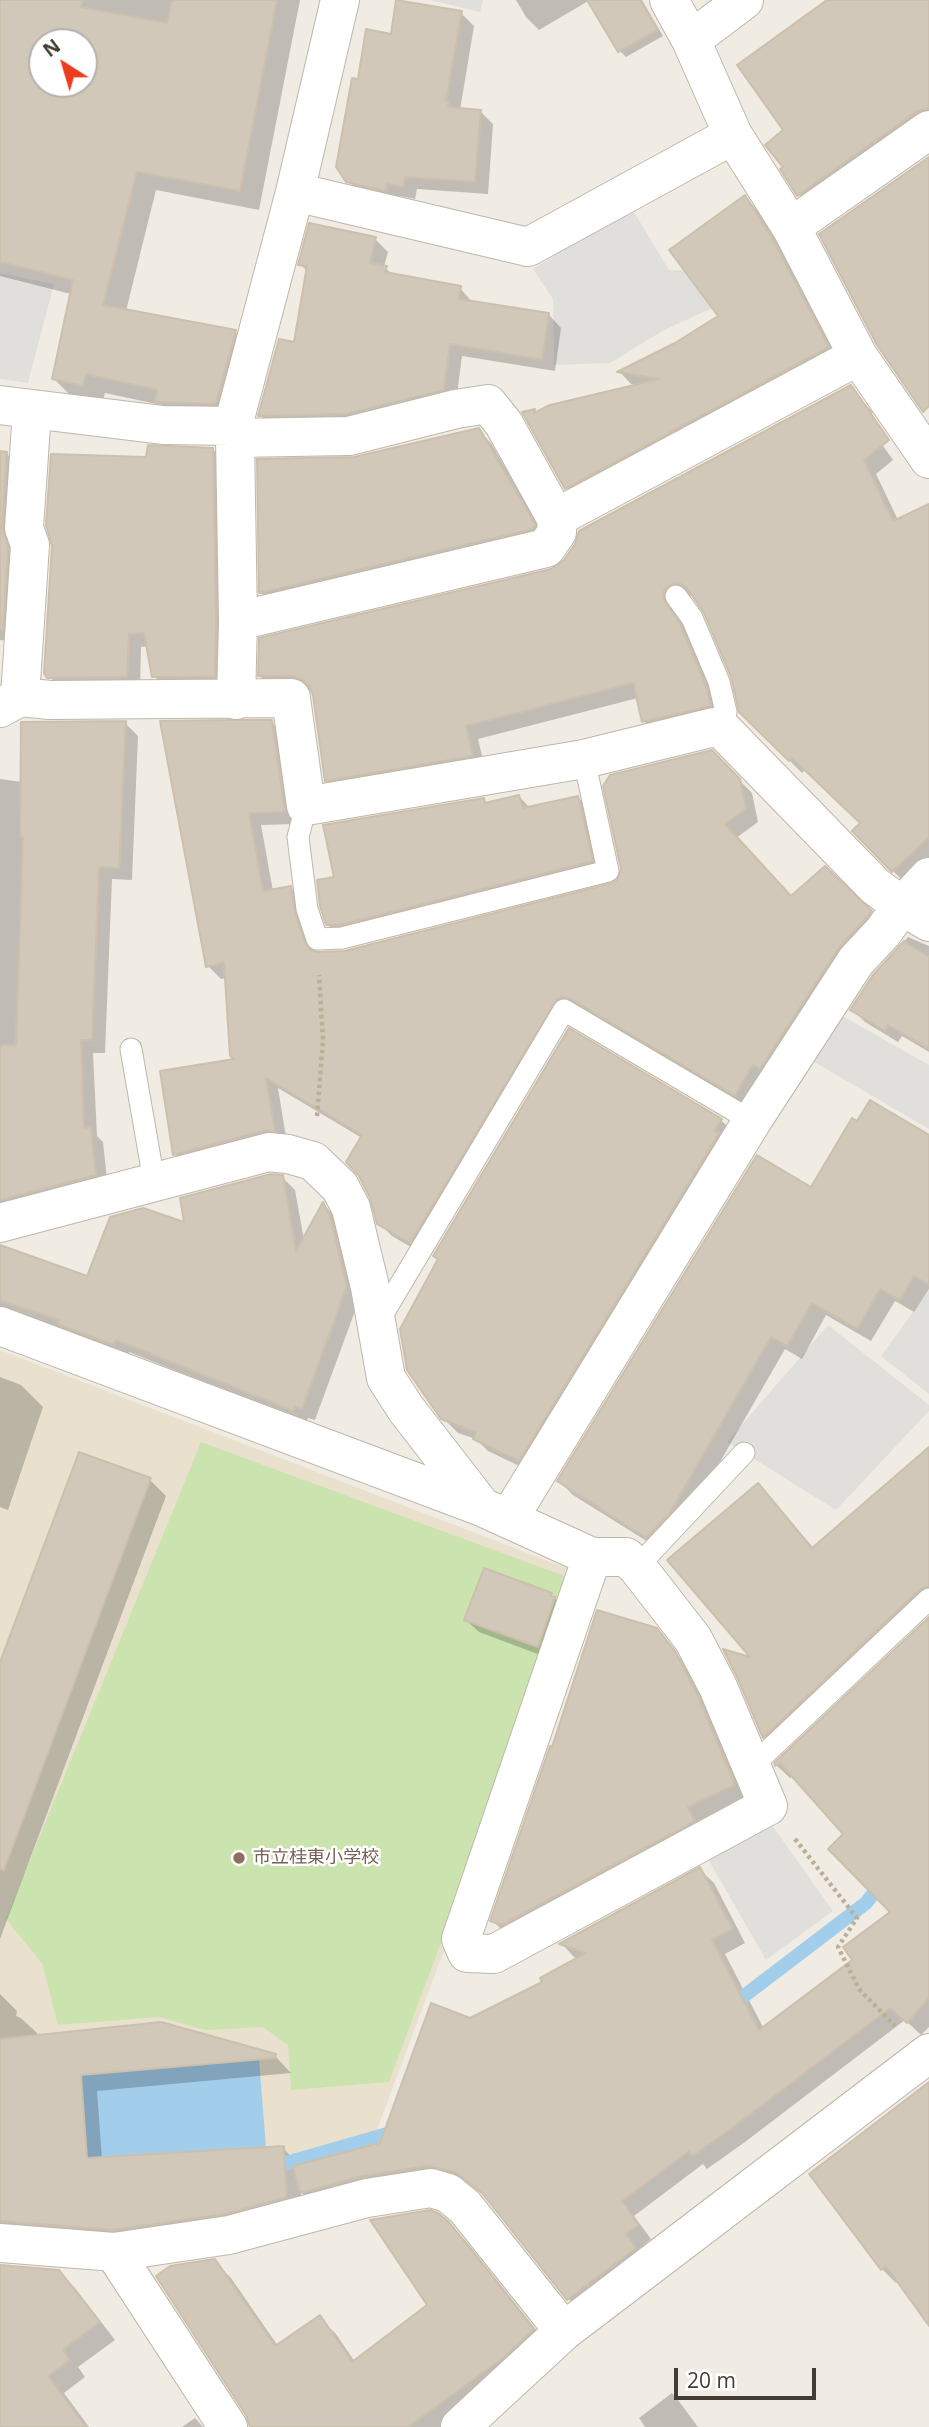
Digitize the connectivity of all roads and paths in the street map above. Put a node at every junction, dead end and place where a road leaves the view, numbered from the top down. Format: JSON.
{"nodes":[{"id":1,"x":340,"y":0,"type":"edge"},
{"id":2,"x":669,"y":0,"type":"edge"},
{"id":3,"x":744,"y":0,"type":"edge"},
{"id":4,"x":691,"y":40,"type":"junction"},
{"id":5,"x":929,"y":130,"type":"edge"},
{"id":6,"x":733,"y":135,"type":"junction"},
{"id":7,"x":295,"y":192,"type":"junction"},
{"id":8,"x":791,"y":227,"type":"junction"},
{"id":9,"x":858,"y":356,"type":"junction"},
{"id":10,"x":16,"y":408,"type":"edge"},
{"id":11,"x":234,"y":432,"type":"junction"},
{"id":12,"x":929,"y":459,"type":"edge"},
{"id":13,"x":555,"y":518,"type":"junction"},
{"id":14,"x":676,"y":596,"type":"dead end"},
{"id":15,"x":238,"y":621,"type":"junction"},
{"id":16,"x":236,"y":700,"type":"junction"},
{"id":17,"x":10,"y":703,"type":"edge"},
{"id":18,"x":714,"y":727,"type":"junction"},
{"id":19,"x":584,"y":759,"type":"junction"},
{"id":20,"x":306,"y":806,"type":"junction"},
{"id":21,"x":929,"y":877,"type":"edge"},
{"id":22,"x":916,"y":914,"type":"edge"},
{"id":23,"x":317,"y":939,"type":"junction"},
{"id":24,"x":131,"y":1049,"type":"dead end"},
{"id":25,"x":752,"y":1121,"type":"junction"},
{"id":26,"x":313,"y":1161,"type":"junction"},
{"id":27,"x":154,"y":1181,"type":"junction"},
{"id":28,"x":0,"y":1223,"type":"edge"},
{"id":29,"x":0,"y":1326,"type":"edge"},
{"id":30,"x":375,"y":1327,"type":"junction"},
{"id":31,"x":744,"y":1453,"type":"dead end"},
{"id":32,"x":496,"y":1512,"type":"junction"},
{"id":33,"x":592,"y":1557,"type":"junction"},
{"id":34,"x":636,"y":1567,"type":"junction"},
{"id":35,"x":929,"y":1599,"type":"edge"},
{"id":36,"x":751,"y":1767,"type":"junction"},
{"id":37,"x":768,"y":1806,"type":"junction"},
{"id":38,"x":928,"y":2057,"type":"edge"},
{"id":39,"x":0,"y":2243,"type":"edge"},
{"id":40,"x":114,"y":2252,"type":"junction"},
{"id":41,"x":564,"y":2331,"type":"junction"},
{"id":42,"x":228,"y":2427,"type":"edge"},
{"id":43,"x":460,"y":2427,"type":"edge"}],
"edges":[{"from":1,"to":7,"type":"street"},
{"from":2,"to":4,"type":"street"},
{"from":3,"to":4,"type":"street"},
{"from":4,"to":6,"type":"street"},
{"from":5,"to":8,"type":"street"},
{"from":6,"to":7,"type":"street"},
{"from":6,"to":8,"type":"street"},
{"from":7,"to":11,"type":"street"},
{"from":8,"to":9,"type":"street"},
{"from":9,"to":12,"type":"street"},
{"from":9,"to":13,"type":"street"},
{"from":10,"to":11,"type":"street"},
{"from":10,"to":17,"type":"street"},
{"from":11,"to":13,"type":"street"},
{"from":11,"to":15,"type":"street"},
{"from":13,"to":15,"type":"street"},
{"from":14,"to":18,"type":"lane"},
{"from":15,"to":16,"type":"street"},
{"from":16,"to":17,"type":"street"},
{"from":16,"to":20,"type":"street"},
{"from":18,"to":19,"type":"street"},
{"from":18,"to":22,"type":"street"},
{"from":19,"to":20,"type":"street"},
{"from":19,"to":23,"type":"lane"},
{"from":20,"to":23,"type":"lane"},
{"from":21,"to":22,"type":"street"},
{"from":22,"to":25,"type":"street"},
{"from":23,"to":26,"type":"path"},
{"from":24,"to":27,"type":"lane"},
{"from":25,"to":30,"type":"lane"},
{"from":25,"to":32,"type":"street"},
{"from":26,"to":27,"type":"street"},
{"from":26,"to":30,"type":"street"},
{"from":27,"to":28,"type":"street"},
{"from":29,"to":32,"type":"street"},
{"from":30,"to":32,"type":"street"},
{"from":31,"to":34,"type":"lane"},
{"from":32,"to":33,"type":"street"},
{"from":33,"to":34,"type":"street"},
{"from":33,"to":37,"type":"street"},
{"from":34,"to":36,"type":"street"},
{"from":35,"to":36,"type":"lane"},
{"from":36,"to":37,"type":"street"},
{"from":37,"to":38,"type":"path"},
{"from":38,"to":41,"type":"street"},
{"from":39,"to":40,"type":"street"},
{"from":40,"to":41,"type":"street"},
{"from":40,"to":42,"type":"street"},
{"from":41,"to":43,"type":"street"}]}
